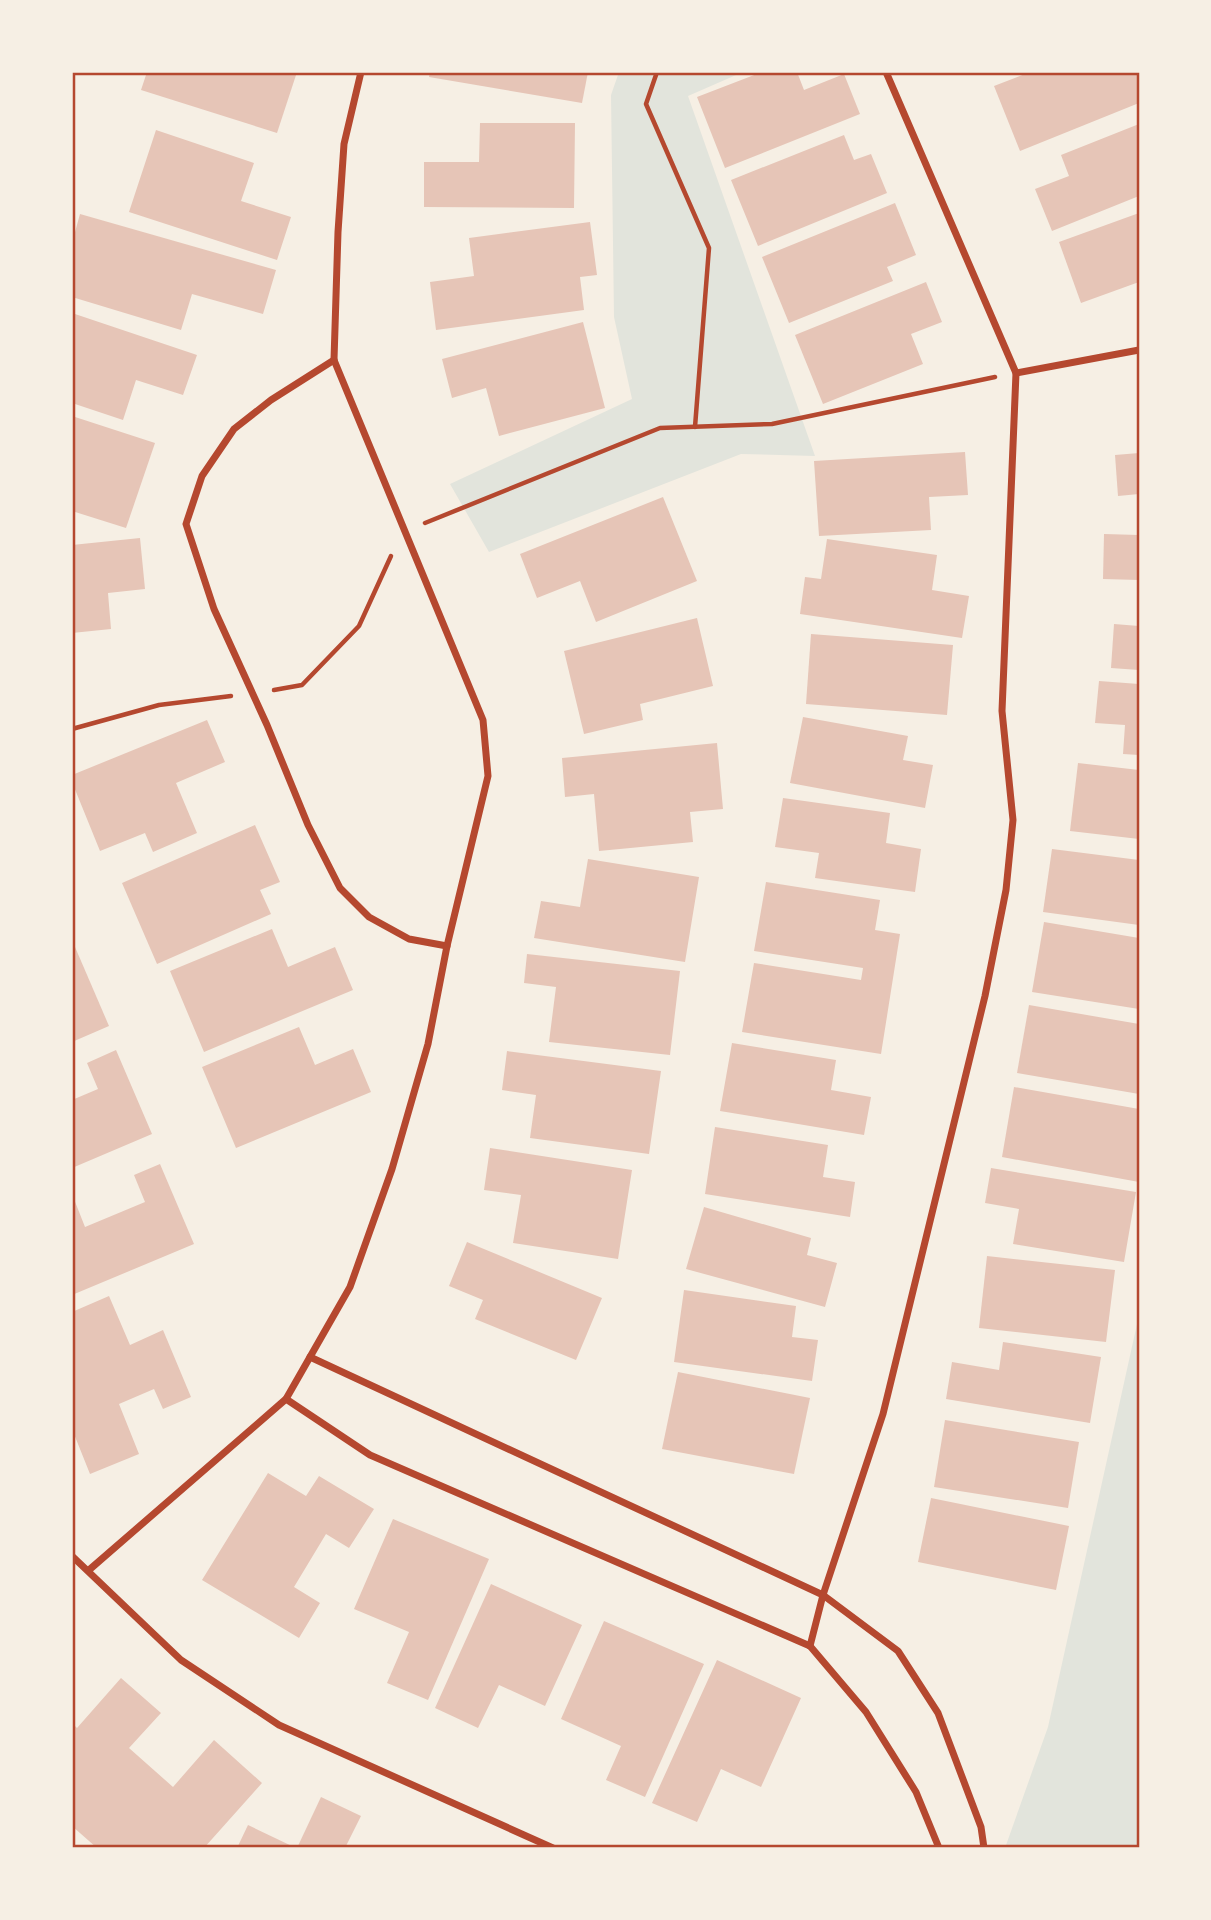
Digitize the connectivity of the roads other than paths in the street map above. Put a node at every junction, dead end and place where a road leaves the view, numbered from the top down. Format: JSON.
{"nodes":[{"id":1,"x":361,"y":72,"type":"edge"},
{"id":2,"x":886,"y":72,"type":"edge"},
{"id":3,"x":1139,"y":350,"type":"edge"},
{"id":4,"x":334,"y":360,"type":"junction"},
{"id":5,"x":1016,"y":373,"type":"junction"},
{"id":6,"x":447,"y":947,"type":"junction"},
{"id":7,"x":310,"y":1357,"type":"junction"},
{"id":8,"x":286,"y":1399,"type":"junction"},
{"id":9,"x":72,"y":1556,"type":"edge"},
{"id":10,"x":89,"y":1570,"type":"junction"},
{"id":11,"x":823,"y":1595,"type":"junction"},
{"id":12,"x":810,"y":1647,"type":"junction"},
{"id":13,"x":553,"y":1848,"type":"edge"},
{"id":14,"x":939,"y":1848,"type":"edge"},
{"id":15,"x":984,"y":1848,"type":"edge"}],
"edges":[{"from":1,"to":4,"type":"street"},
{"from":2,"to":5,"type":"street"},
{"from":3,"to":5,"type":"street"},
{"from":4,"to":6,"type":"street"},
{"from":4,"to":6,"type":"street"},
{"from":5,"to":11,"type":"street"},
{"from":6,"to":7,"type":"street"},
{"from":7,"to":8,"type":"street"},
{"from":7,"to":11,"type":"street"},
{"from":8,"to":10,"type":"street"},
{"from":8,"to":12,"type":"street"},
{"from":9,"to":10,"type":"street"},
{"from":10,"to":13,"type":"street"},
{"from":11,"to":12,"type":"street"},
{"from":11,"to":15,"type":"street"},
{"from":12,"to":14,"type":"street"}]}
